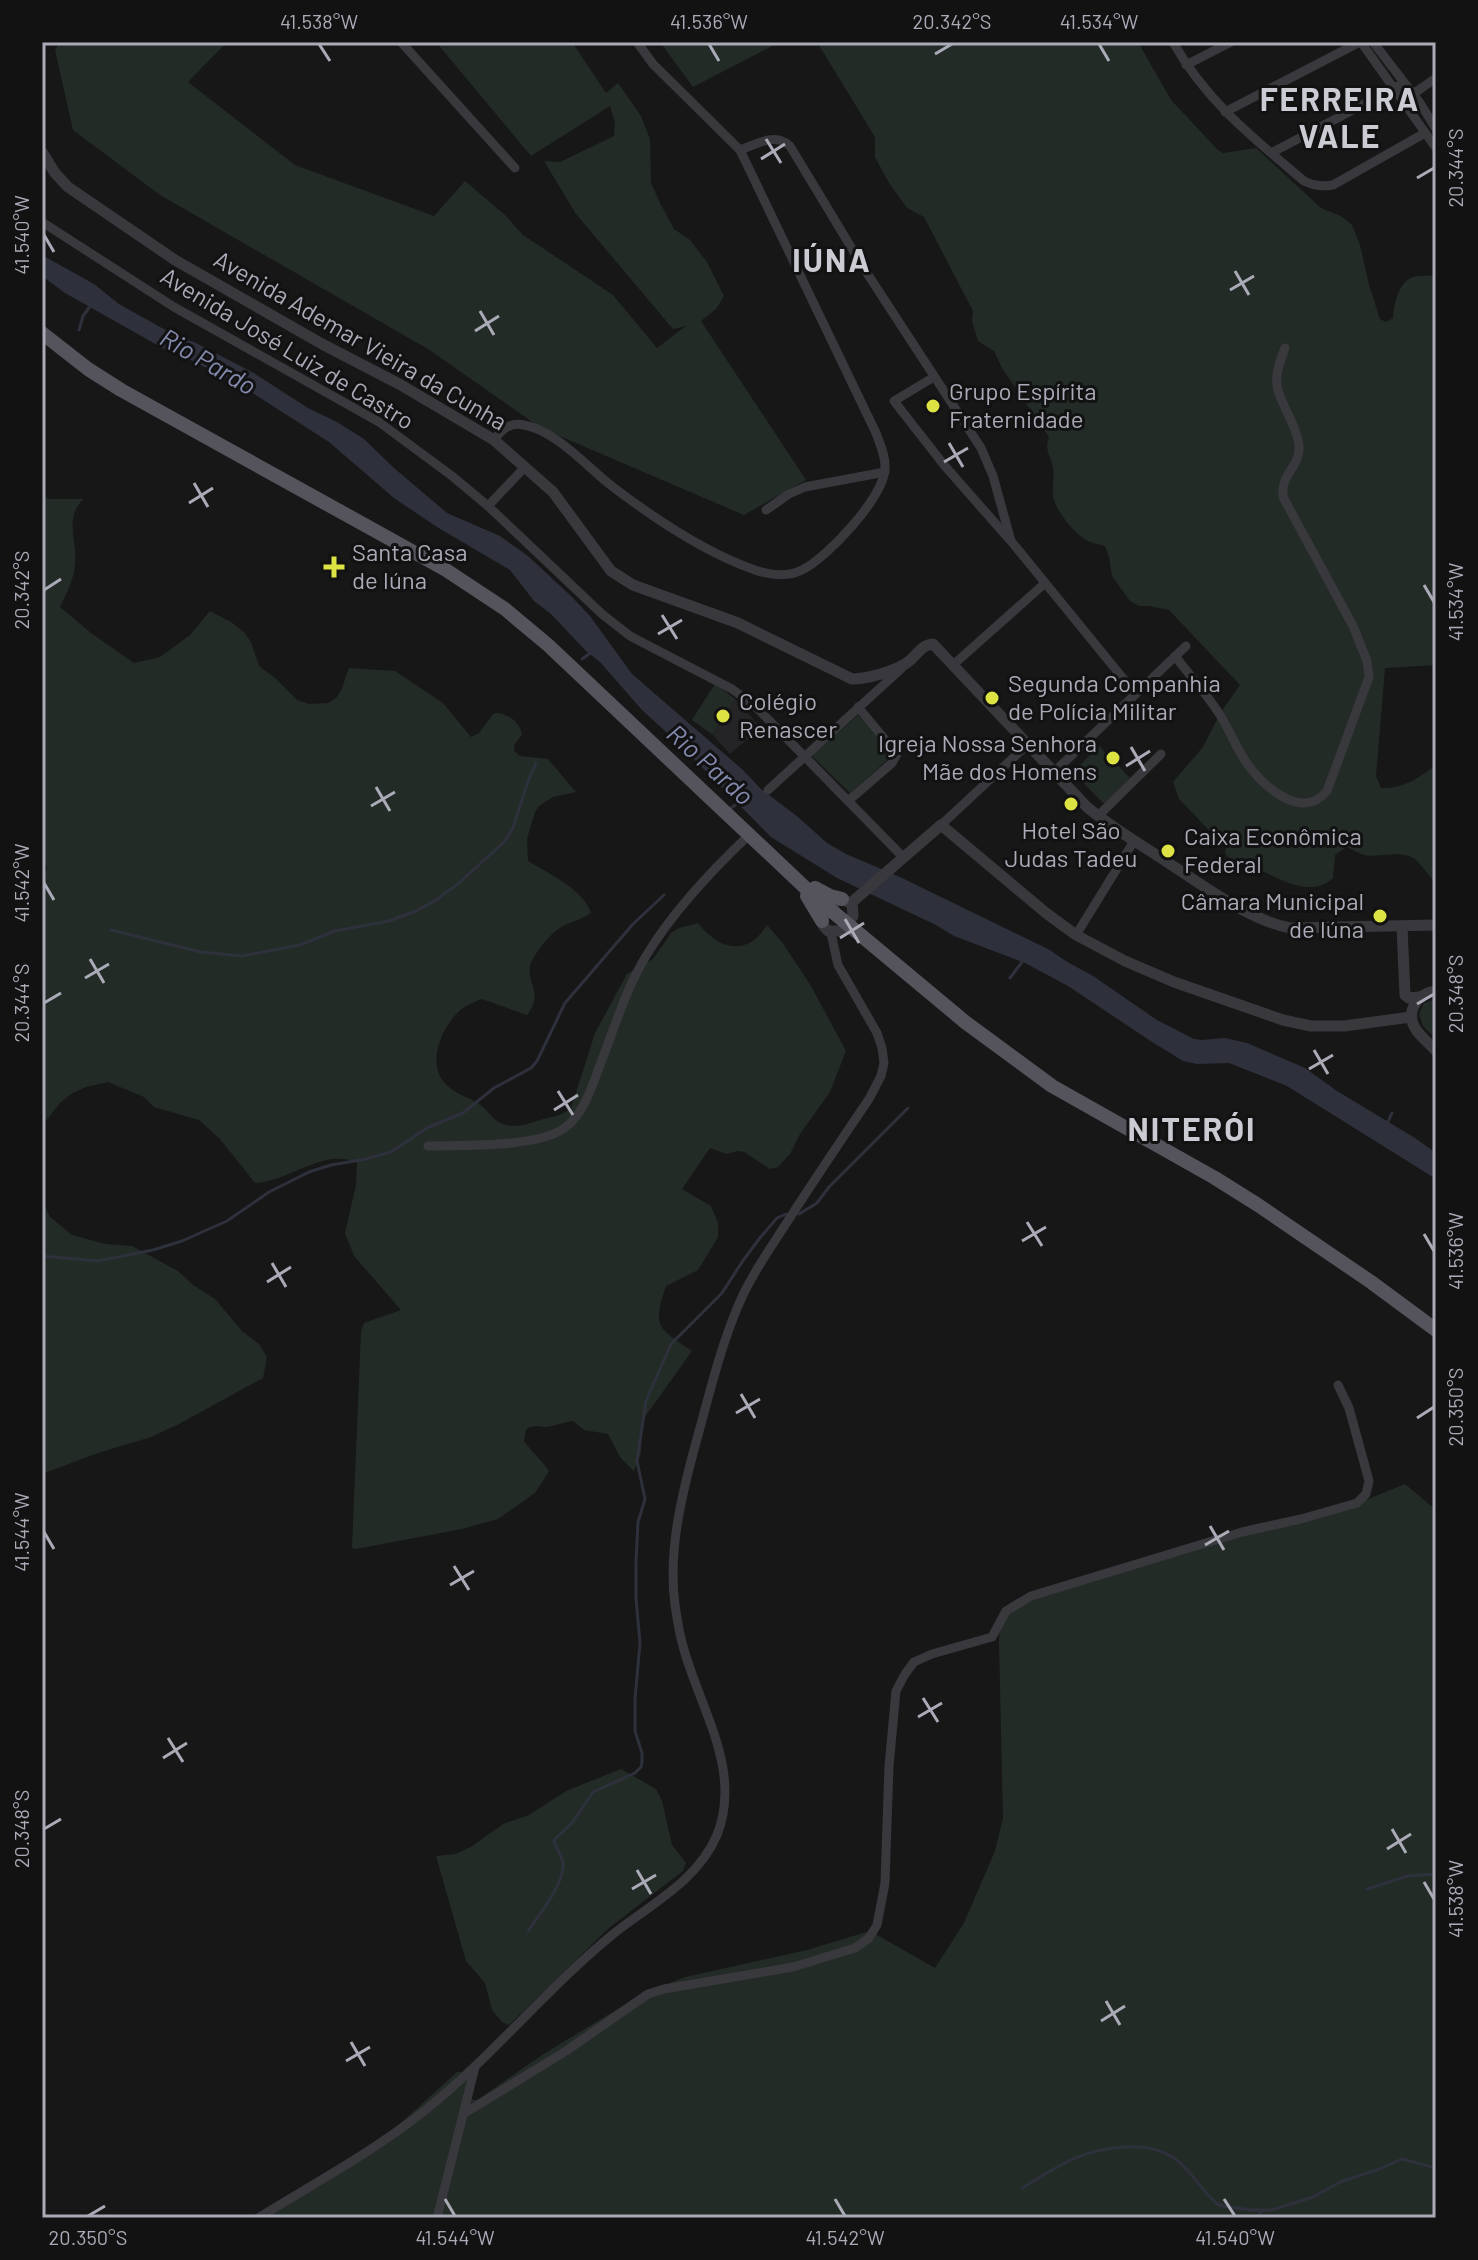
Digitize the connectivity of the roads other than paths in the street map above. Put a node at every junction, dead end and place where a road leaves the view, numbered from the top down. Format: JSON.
{"nodes":[{"id":1,"x":401,"y":42,"type":"edge"},
{"id":2,"x":637,"y":42,"type":"edge"},
{"id":3,"x":1173,"y":42,"type":"edge"},
{"id":4,"x":1231,"y":42,"type":"edge"},
{"id":5,"x":1360,"y":42,"type":"edge"},
{"id":6,"x":1373,"y":42,"type":"edge"},
{"id":7,"x":1186,"y":65,"type":"junction"},
{"id":8,"x":1436,"y":78,"type":"edge"},
{"id":9,"x":1404,"y":83,"type":"junction"},
{"id":10,"x":1394,"y":89,"type":"junction"},
{"id":11,"x":1413,"y":94,"type":"junction"},
{"id":12,"x":1225,"y":112,"type":"junction"},
{"id":13,"x":1436,"y":129,"type":"edge"},
{"id":14,"x":1425,"y":133,"type":"junction"},
{"id":15,"x":1436,"y":148,"type":"edge"},
{"id":16,"x":740,"y":150,"type":"junction"},
{"id":17,"x":42,"y":152,"type":"edge"},
{"id":18,"x":1271,"y":153,"type":"junction"},
{"id":19,"x":515,"y":168,"type":"dead end"},
{"id":20,"x":42,"y":222,"type":"edge"},
{"id":21,"x":42,"y":333,"type":"edge"},
{"id":22,"x":1285,"y":348,"type":"dead end"},
{"id":23,"x":934,"y":377,"type":"junction"},
{"id":24,"x":494,"y":440,"type":"junction"},
{"id":25,"x":525,"y":467,"type":"junction"},
{"id":26,"x":885,"y":472,"type":"junction"},
{"id":27,"x":488,"y":506,"type":"junction"},
{"id":28,"x":766,"y":510,"type":"dead end"},
{"id":29,"x":1011,"y":541,"type":"junction"},
{"id":30,"x":1044,"y":584,"type":"junction"},
{"id":31,"x":1186,"y":646,"type":"dead end"},
{"id":32,"x":1175,"y":656,"type":"junction"},
{"id":33,"x":906,"y":664,"type":"junction"},
{"id":34,"x":953,"y":665,"type":"junction"},
{"id":35,"x":1135,"y":693,"type":"junction"},
{"id":36,"x":858,"y":707,"type":"junction"},
{"id":37,"x":1027,"y":745,"type":"junction"},
{"id":38,"x":1161,"y":754,"type":"dead end"},
{"id":39,"x":804,"y":757,"type":"junction"},
{"id":40,"x":1053,"y":773,"type":"junction"},
{"id":41,"x":768,"y":790,"type":"dead end"},
{"id":42,"x":848,"y":801,"type":"junction"},
{"id":43,"x":1098,"y":816,"type":"junction"},
{"id":44,"x":941,"y":825,"type":"junction"},
{"id":45,"x":749,"y":835,"type":"junction"},
{"id":46,"x":1134,"y":841,"type":"junction"},
{"id":47,"x":904,"y":858,"type":"junction"},
{"id":48,"x":791,"y":873,"type":"junction"},
{"id":49,"x":837,"y":914,"type":"junction"},
{"id":50,"x":1436,"y":925,"type":"edge"},
{"id":51,"x":1402,"y":927,"type":"junction"},
{"id":52,"x":1076,"y":935,"type":"junction"},
{"id":53,"x":1436,"y":991,"type":"edge"},
{"id":54,"x":1419,"y":997,"type":"junction"},
{"id":55,"x":1411,"y":1017,"type":"junction"},
{"id":56,"x":1436,"y":1051,"type":"edge"},
{"id":57,"x":428,"y":1146,"type":"dead end"},
{"id":58,"x":1436,"y":1330,"type":"edge"},
{"id":59,"x":1338,"y":1385,"type":"dead end"},
{"id":60,"x":475,"y":2067,"type":"junction"},
{"id":61,"x":465,"y":2113,"type":"junction"},
{"id":62,"x":258,"y":2218,"type":"edge"},
{"id":63,"x":437,"y":2218,"type":"edge"}],
"edges":[{"from":1,"to":19,"type":"street"},
{"from":2,"to":16,"type":"street"},
{"from":3,"to":7,"type":"street"},
{"from":4,"to":7,"type":"street"},
{"from":5,"to":10,"type":"street"},
{"from":5,"to":12,"type":"street"},
{"from":6,"to":9,"type":"street"},
{"from":7,"to":12,"type":"street"},
{"from":8,"to":11,"type":"street"},
{"from":9,"to":10,"type":"street"},
{"from":9,"to":11,"type":"street"},
{"from":10,"to":14,"type":"street"},
{"from":10,"to":18,"type":"street"},
{"from":11,"to":13,"type":"street"},
{"from":12,"to":18,"type":"street"},
{"from":14,"to":15,"type":"street"},
{"from":14,"to":18,"type":"street"},
{"from":16,"to":23,"type":"street"},
{"from":16,"to":26,"type":"street"},
{"from":17,"to":24,"type":"street","name":"Avenida Ademar Vieira da Cunha"},
{"from":20,"to":27,"type":"street","name":"Avenida José Luiz de Castro"},
{"from":21,"to":45,"type":"main road"},
{"from":22,"to":32,"type":"street"},
{"from":23,"to":29,"type":"street"},
{"from":23,"to":29,"type":"street"},
{"from":24,"to":25,"type":"street","name":"Avenida Ademar Vieira da Cunha"},
{"from":24,"to":26,"type":"street"},
{"from":25,"to":27,"type":"street"},
{"from":25,"to":33,"type":"street","name":"Avenida Ademar Vieira da Cunha"},
{"from":26,"to":28,"type":"street"},
{"from":27,"to":39,"type":"street","name":"Avenida José Luiz de Castro"},
{"from":29,"to":30,"type":"street"},
{"from":30,"to":34,"type":"street"},
{"from":30,"to":35,"type":"street"},
{"from":31,"to":32,"type":"street"},
{"from":32,"to":35,"type":"street"},
{"from":33,"to":34,"type":"street"},
{"from":33,"to":36,"type":"street"},
{"from":34,"to":37,"type":"street"},
{"from":35,"to":40,"type":"street"},
{"from":36,"to":39,"type":"street"},
{"from":36,"to":42,"type":"street"},
{"from":37,"to":40,"type":"street"},
{"from":37,"to":44,"type":"street"},
{"from":38,"to":43,"type":"street"},
{"from":39,"to":41,"type":"street"},
{"from":39,"to":42,"type":"street","name":"Avenida José Luiz de Castro"},
{"from":40,"to":43,"type":"street"},
{"from":42,"to":47,"type":"street","name":"Avenida José Luiz de Castro"},
{"from":43,"to":46,"type":"street"},
{"from":44,"to":47,"type":"street"},
{"from":44,"to":52,"type":"street"},
{"from":45,"to":48,"type":"main road"},
{"from":45,"to":57,"type":"street"},
{"from":46,"to":51,"type":"street"},
{"from":46,"to":52,"type":"street"},
{"from":47,"to":49,"type":"street"},
{"from":48,"to":49,"type":"main road"},
{"from":48,"to":49,"type":"main road"},
{"from":49,"to":58,"type":"main road"},
{"from":49,"to":60,"type":"street"},
{"from":50,"to":51,"type":"street"},
{"from":51,"to":54,"type":"street"},
{"from":52,"to":55,"type":"street"},
{"from":53,"to":54,"type":"street"},
{"from":54,"to":55,"type":"street"},
{"from":55,"to":56,"type":"street"},
{"from":59,"to":61,"type":"street"},
{"from":60,"to":61,"type":"street"},
{"from":60,"to":62,"type":"street"},
{"from":61,"to":63,"type":"street"}]}
